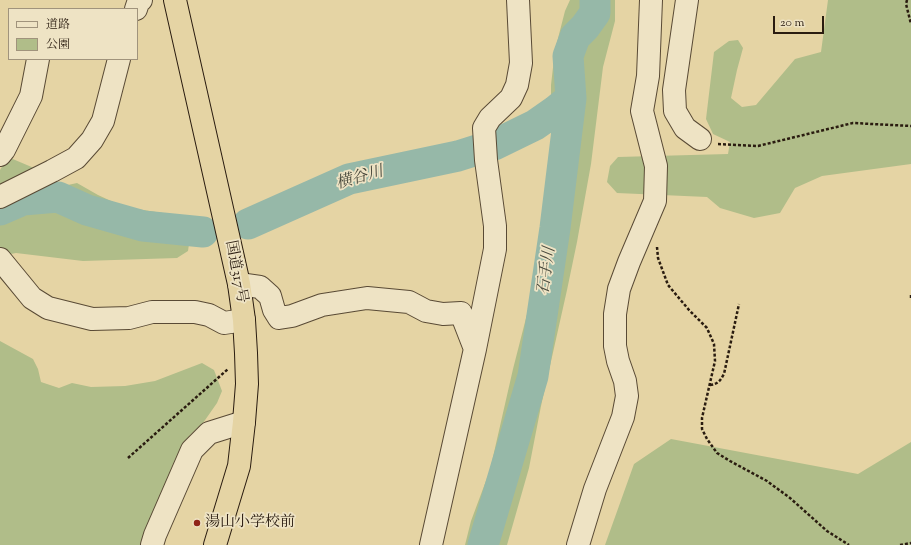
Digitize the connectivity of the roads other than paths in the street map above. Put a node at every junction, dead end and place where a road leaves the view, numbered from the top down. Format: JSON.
{"nodes":[{"id":1,"x":141,"y":0,"type":"edge"},
{"id":2,"x":175,"y":0,"type":"edge"},
{"id":3,"x":518,"y":0,"type":"edge"},
{"id":4,"x":651,"y":0,"type":"edge"},
{"id":5,"x":687,"y":0,"type":"edge"},
{"id":6,"x":136,"y":8,"type":"edge"},
{"id":7,"x":38,"y":60,"type":"edge"},
{"id":8,"x":114,"y":60,"type":"edge"},
{"id":9,"x":700,"y":139,"type":"road end"},
{"id":10,"x":0,"y":155,"type":"edge"},
{"id":11,"x":0,"y":197,"type":"edge"},
{"id":12,"x":0,"y":259,"type":"edge"},
{"id":13,"x":239,"y":284,"type":"junction"},
{"id":14,"x":488,"y":284,"type":"junction"},
{"id":15,"x":461,"y":313,"type":"junction"},
{"id":16,"x":244,"y":320,"type":"junction"},
{"id":17,"x":475,"y":349,"type":"junction"},
{"id":18,"x":244,"y":422,"type":"junction"},
{"id":19,"x":152,"y":545,"type":"edge"},
{"id":20,"x":215,"y":545,"type":"edge"},
{"id":21,"x":432,"y":545,"type":"edge"},
{"id":22,"x":578,"y":545,"type":"edge"}],
"edges":[{"from":1,"to":6,"type":"street"},
{"from":2,"to":13,"type":"highway","name":"国道317号"},
{"from":3,"to":14,"type":"street"},
{"from":4,"to":22,"type":"street"},
{"from":5,"to":9,"type":"street"},
{"from":7,"to":10,"type":"street"},
{"from":8,"to":11,"type":"street"},
{"from":12,"to":16,"type":"street"},
{"from":13,"to":15,"type":"street"},
{"from":13,"to":16,"type":"highway","name":"国道317号"},
{"from":14,"to":15,"type":"street"},
{"from":14,"to":17,"type":"street"},
{"from":15,"to":17,"type":"street"},
{"from":16,"to":18,"type":"highway","name":"国道317号"},
{"from":17,"to":21,"type":"street"},
{"from":18,"to":19,"type":"street"},
{"from":18,"to":20,"type":"highway","name":"国道317号"}]}
